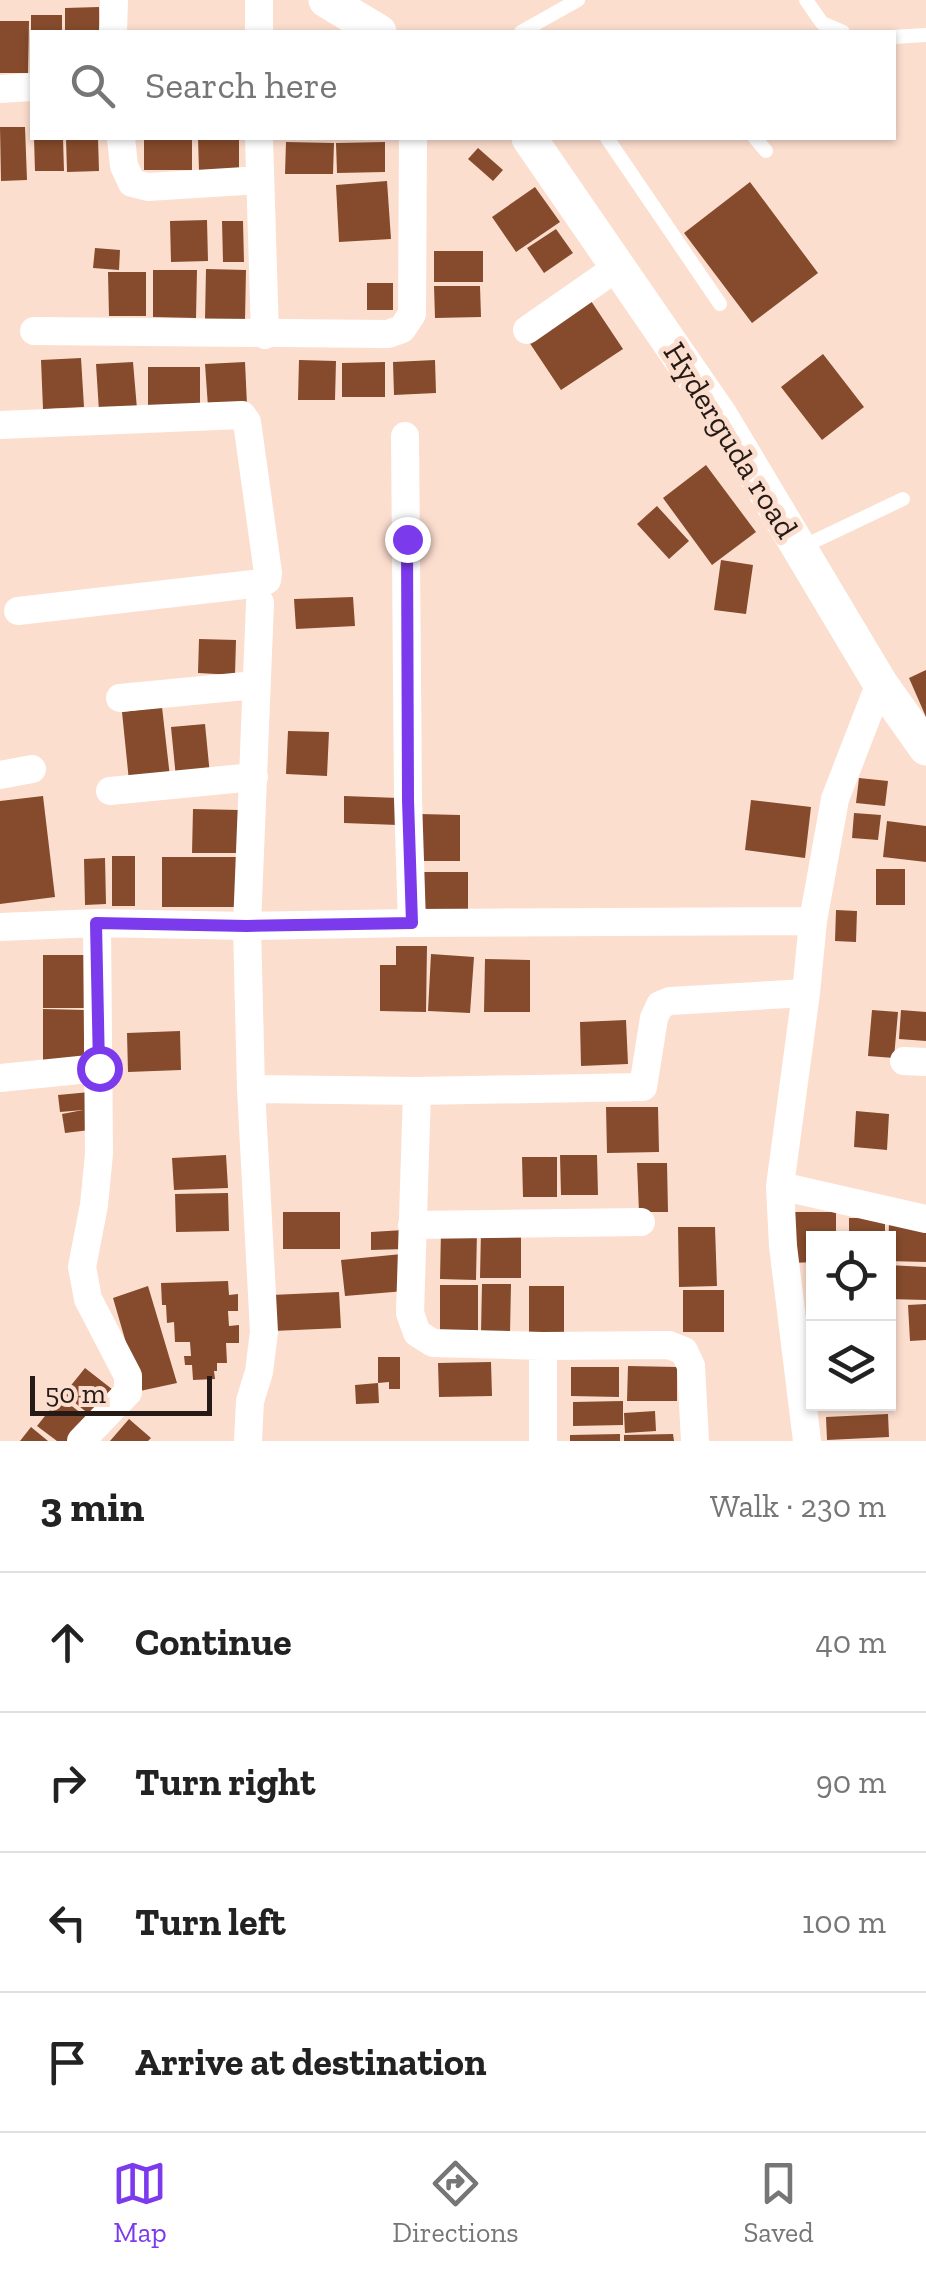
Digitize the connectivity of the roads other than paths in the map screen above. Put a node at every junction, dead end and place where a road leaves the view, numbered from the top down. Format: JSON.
{"nodes":[{"id":1,"x":114,"y":0,"type":"edge"},
{"id":2,"x":259,"y":0,"type":"edge"},
{"id":3,"x":326,"y":0,"type":"edge"},
{"id":4,"x":552,"y":0,"type":"edge"},
{"id":5,"x":578,"y":0,"type":"edge"},
{"id":6,"x":806,"y":0,"type":"edge"},
{"id":7,"x":546,"y":18,"type":"junction"},
{"id":8,"x":113,"y":30,"type":"edge"},
{"id":9,"x":259,"y":30,"type":"edge"},
{"id":10,"x":376,"y":30,"type":"edge"},
{"id":11,"x":525,"y":30,"type":"edge"},
{"id":12,"x":838,"y":30,"type":"edge"},
{"id":13,"x":926,"y":35,"type":"edge"},
{"id":14,"x":896,"y":37,"type":"edge"},
{"id":15,"x":30,"y":87,"type":"edge"},
{"id":16,"x":0,"y":89,"type":"edge"},
{"id":17,"x":122,"y":140,"type":"edge"},
{"id":18,"x":259,"y":140,"type":"edge"},
{"id":19,"x":413,"y":140,"type":"edge"},
{"id":20,"x":530,"y":140,"type":"edge"},
{"id":21,"x":608,"y":140,"type":"edge"},
{"id":22,"x":758,"y":140,"type":"edge"},
{"id":23,"x":766,"y":151,"type":"dead end"},
{"id":24,"x":259,"y":180,"type":"junction"},
{"id":25,"x":619,"y":266,"type":"junction"},
{"id":26,"x":720,"y":304,"type":"dead end"},
{"id":27,"x":527,"y":330,"type":"dead end"},
{"id":28,"x":34,"y":331,"type":"dead end"},
{"id":29,"x":264,"y":334,"type":"junction"},
{"id":30,"x":0,"y":425,"type":"edge"},
{"id":31,"x":405,"y":436,"type":"dead end"},
{"id":32,"x":903,"y":499,"type":"dead end"},
{"id":33,"x":799,"y":548,"type":"junction"},
{"id":34,"x":260,"y":603,"type":"dead end"},
{"id":35,"x":18,"y":612,"type":"dead end"},
{"id":36,"x":880,"y":683,"type":"junction"},
{"id":37,"x":256,"y":685,"type":"junction"},
{"id":38,"x":120,"y":698,"type":"dead end"},
{"id":39,"x":926,"y":748,"type":"edge"},
{"id":40,"x":32,"y":769,"type":"dead end"},
{"id":41,"x":0,"y":775,"type":"edge"},
{"id":42,"x":254,"y":777,"type":"junction"},
{"id":43,"x":110,"y":791,"type":"dead end"},
{"id":44,"x":812,"y":920,"type":"junction"},
{"id":45,"x":96,"y":923,"type":"junction"},
{"id":46,"x":412,"y":923,"type":"junction"},
{"id":47,"x":247,"y":926,"type":"junction"},
{"id":48,"x":0,"y":928,"type":"edge"},
{"id":49,"x":806,"y":993,"type":"junction"},
{"id":50,"x":99,"y":1068,"type":"junction"},
{"id":51,"x":0,"y":1078,"type":"edge"},
{"id":52,"x":250,"y":1089,"type":"junction"},
{"id":53,"x":417,"y":1092,"type":"junction"},
{"id":54,"x":780,"y":1186,"type":"junction"},
{"id":55,"x":926,"y":1219,"type":"edge"},
{"id":56,"x":642,"y":1222,"type":"dead end"},
{"id":57,"x":412,"y":1224,"type":"junction"},
{"id":58,"x":543,"y":1346,"type":"junction"},
{"id":59,"x":81,"y":1441,"type":"edge"},
{"id":60,"x":248,"y":1441,"type":"edge"},
{"id":61,"x":542,"y":1441,"type":"edge"},
{"id":62,"x":694,"y":1441,"type":"edge"},
{"id":63,"x":808,"y":1441,"type":"edge"}],
"edges":[{"from":1,"to":8,"type":"street"},
{"from":2,"to":9,"type":"street"},
{"from":3,"to":10,"type":"street"},
{"from":4,"to":7,"type":"lane"},
{"from":5,"to":7,"type":"lane"},
{"from":6,"to":12,"type":"lane"},
{"from":7,"to":11,"type":"lane"},
{"from":13,"to":14,"type":"lane"},
{"from":15,"to":16,"type":"street"},
{"from":17,"to":24,"type":"street"},
{"from":18,"to":24,"type":"street"},
{"from":19,"to":29,"type":"street"},
{"from":20,"to":25,"type":"street","name":"Hyderguda road"},
{"from":21,"to":26,"type":"lane"},
{"from":22,"to":23,"type":"lane"},
{"from":24,"to":29,"type":"street"},
{"from":25,"to":27,"type":"street"},
{"from":25,"to":33,"type":"street","name":"Hyderguda road"},
{"from":28,"to":29,"type":"street"},
{"from":30,"to":35,"type":"street"},
{"from":31,"to":46,"type":"street"},
{"from":32,"to":33,"type":"lane"},
{"from":33,"to":36,"type":"street","name":"Hyderguda road"},
{"from":34,"to":37,"type":"street"},
{"from":36,"to":39,"type":"street","name":"Hyderguda road"},
{"from":36,"to":44,"type":"street"},
{"from":37,"to":38,"type":"street"},
{"from":37,"to":42,"type":"street"},
{"from":40,"to":41,"type":"street"},
{"from":42,"to":43,"type":"street"},
{"from":42,"to":47,"type":"street"},
{"from":44,"to":46,"type":"street"},
{"from":44,"to":49,"type":"street"},
{"from":45,"to":47,"type":"street"},
{"from":45,"to":48,"type":"street"},
{"from":45,"to":50,"type":"street"},
{"from":46,"to":47,"type":"street"},
{"from":47,"to":52,"type":"street"},
{"from":49,"to":53,"type":"street"},
{"from":49,"to":54,"type":"street"},
{"from":50,"to":51,"type":"street"},
{"from":50,"to":59,"type":"street"},
{"from":52,"to":53,"type":"street"},
{"from":52,"to":60,"type":"street"},
{"from":53,"to":57,"type":"street"},
{"from":54,"to":55,"type":"street"},
{"from":54,"to":63,"type":"street"},
{"from":56,"to":57,"type":"street"},
{"from":57,"to":58,"type":"street"},
{"from":58,"to":61,"type":"street"},
{"from":58,"to":62,"type":"street"}]}
